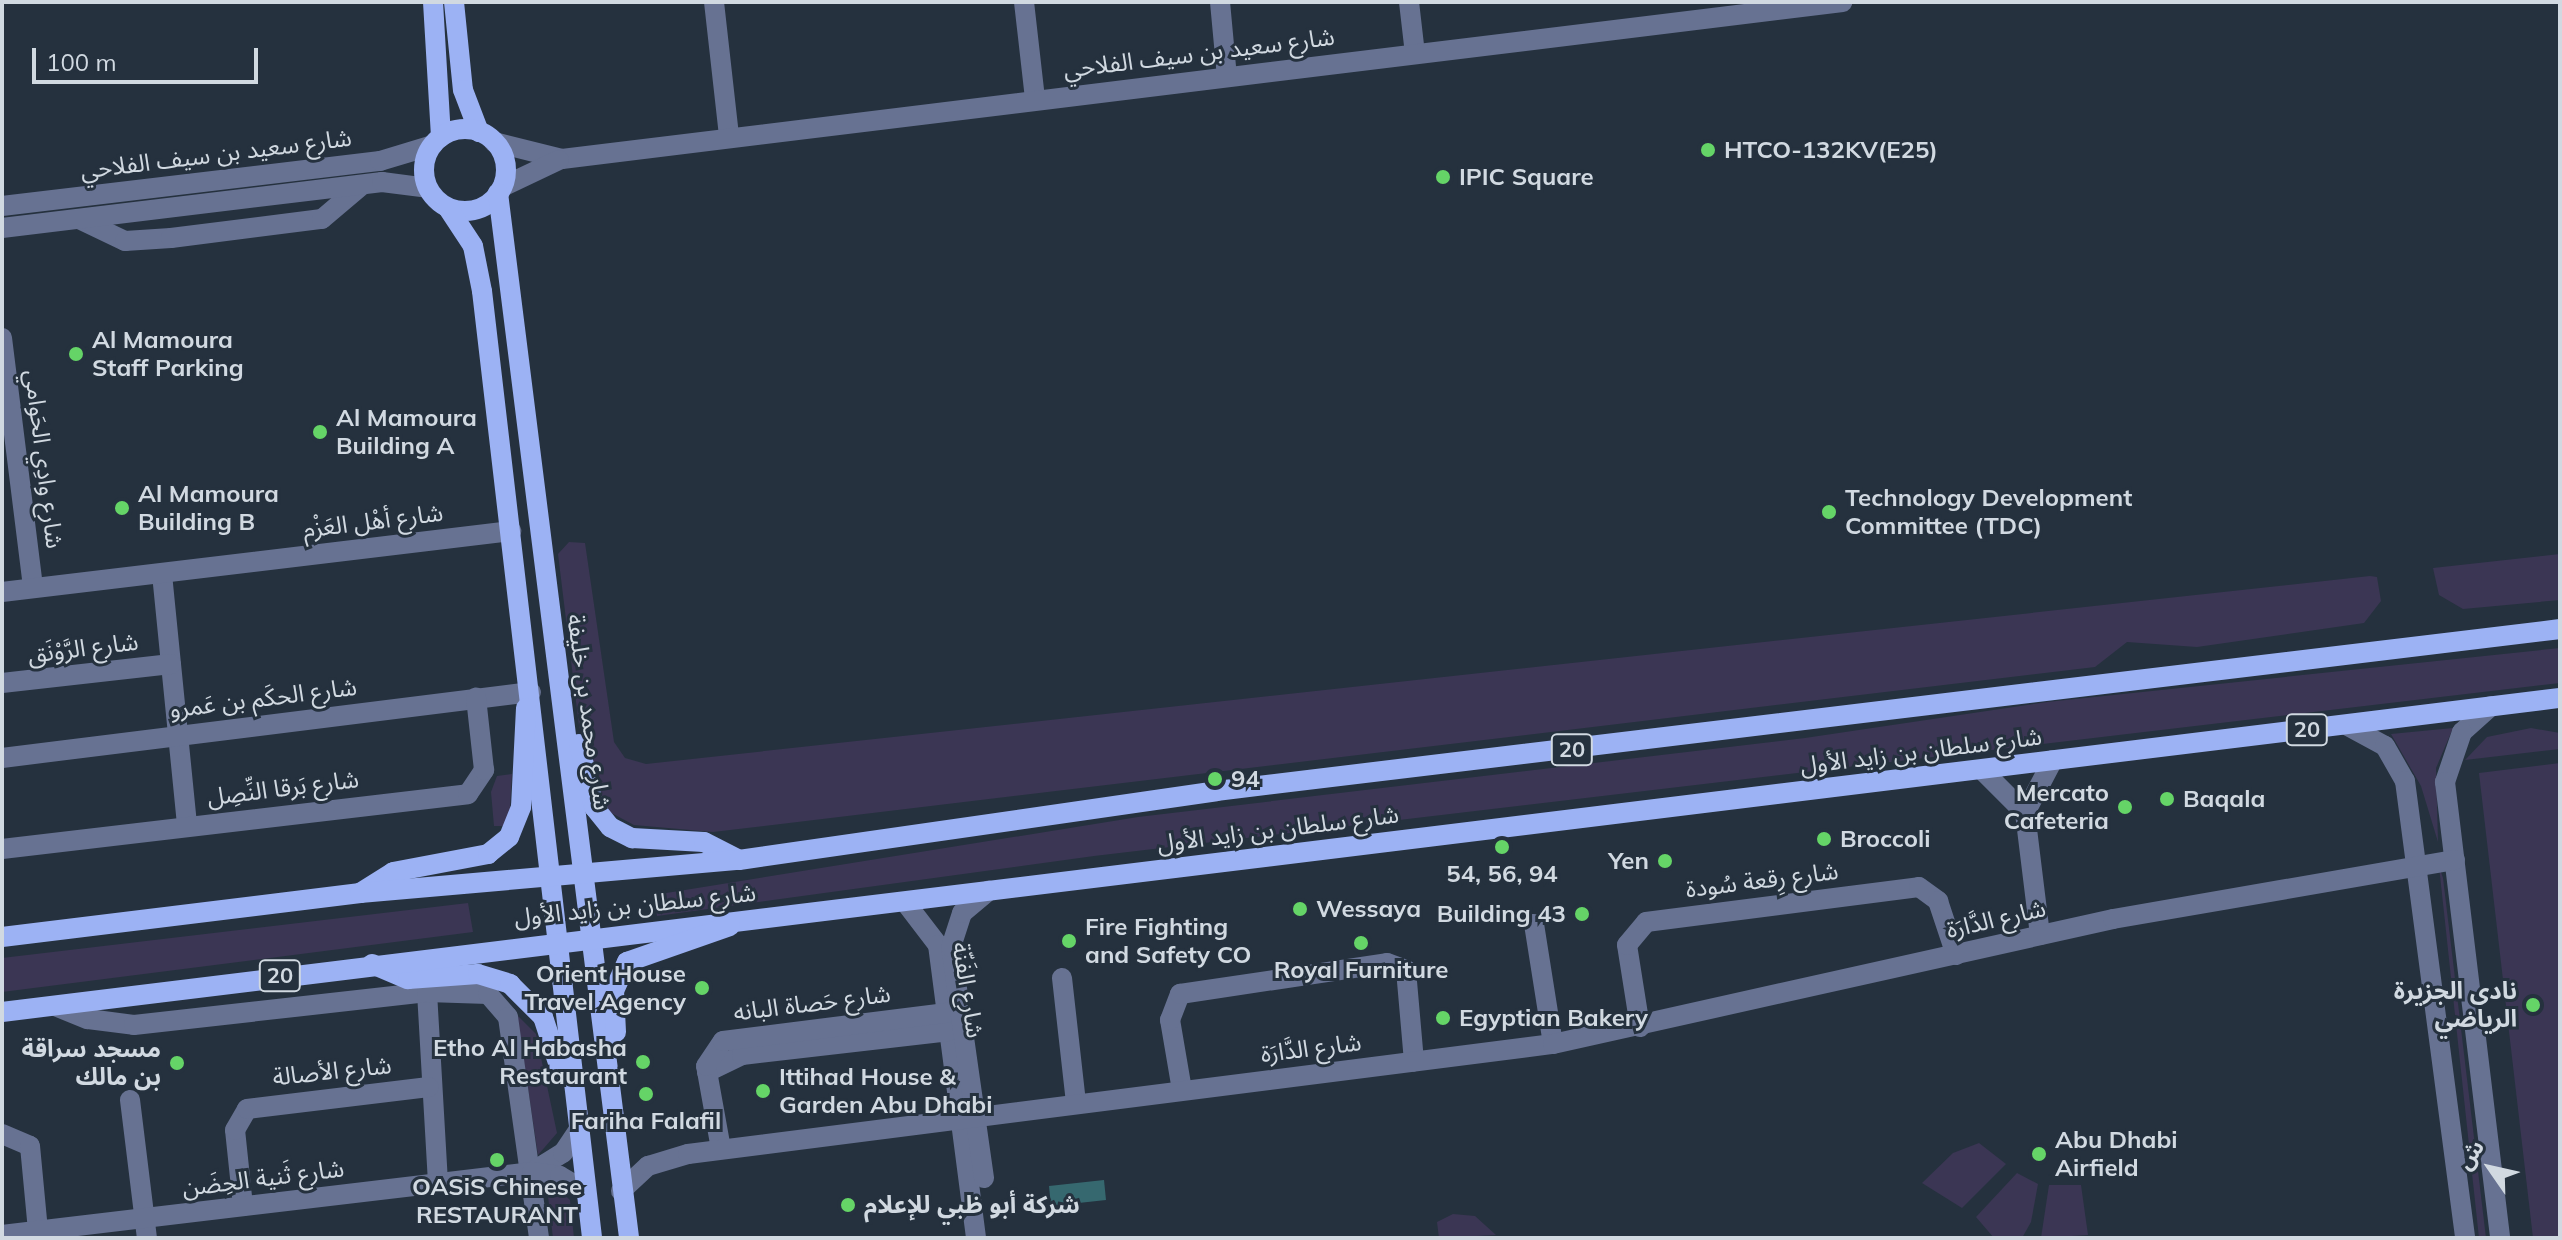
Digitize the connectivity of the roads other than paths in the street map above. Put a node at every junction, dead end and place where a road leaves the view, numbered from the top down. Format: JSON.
{"nodes":[{"id":1,"x":433,"y":2,"type":"edge"},
{"id":2,"x":454,"y":2,"type":"edge"},
{"id":3,"x":714,"y":2,"type":"edge"},
{"id":4,"x":1024,"y":2,"type":"edge"},
{"id":5,"x":1220,"y":2,"type":"edge"},
{"id":6,"x":1409,"y":2,"type":"edge"},
{"id":7,"x":1842,"y":2,"type":"edge"},
{"id":8,"x":1789,"y":6,"type":"edge"},
{"id":9,"x":1415,"y":54,"type":"junction"},
{"id":10,"x":1227,"y":77,"type":"junction"},
{"id":11,"x":1035,"y":98,"type":"junction"},
{"id":12,"x":729,"y":136,"type":"junction"},
{"id":13,"x":487,"y":137,"type":"junction"},
{"id":14,"x":437,"y":141,"type":"junction"},
{"id":15,"x":562,"y":159,"type":"junction"},
{"id":16,"x":362,"y":185,"type":"junction"},
{"id":17,"x":428,"y":188,"type":"junction"},
{"id":18,"x":500,"y":190,"type":"junction"},
{"id":19,"x":2,"y":206,"type":"edge"},
{"id":20,"x":448,"y":208,"type":"junction"},
{"id":21,"x":79,"y":219,"type":"junction"},
{"id":22,"x":4,"y":229,"type":"edge"},
{"id":23,"x":2,"y":338,"type":"edge"},
{"id":24,"x":511,"y":531,"type":"junction"},
{"id":25,"x":162,"y":574,"type":"junction"},
{"id":26,"x":33,"y":587,"type":"junction"},
{"id":27,"x":2,"y":592,"type":"edge"},
{"id":28,"x":2560,"y":629,"type":"edge"},
{"id":29,"x":171,"y":664,"type":"junction"},
{"id":30,"x":2,"y":683,"type":"edge"},
{"id":31,"x":559,"y":688,"type":"junction"},
{"id":32,"x":531,"y":692,"type":"junction"},
{"id":33,"x":476,"y":697,"type":"junction"},
{"id":34,"x":2560,"y":698,"type":"edge"},
{"id":35,"x":2491,"y":706,"type":"junction"},
{"id":36,"x":2346,"y":725,"type":"junction"},
{"id":37,"x":178,"y":735,"type":"junction"},
{"id":38,"x":2,"y":758,"type":"edge"},
{"id":39,"x":2053,"y":760,"type":"junction"},
{"id":40,"x":1983,"y":771,"type":"junction"},
{"id":41,"x":2025,"y":813,"type":"junction"},
{"id":42,"x":187,"y":826,"type":"junction"},
{"id":43,"x":2,"y":849,"type":"edge"},
{"id":44,"x":739,"y":860,"type":"junction"},
{"id":45,"x":2455,"y":860,"type":"junction"},
{"id":46,"x":2414,"y":864,"type":"junction"},
{"id":47,"x":584,"y":874,"type":"junction"},
{"id":48,"x":552,"y":877,"type":"junction"},
{"id":49,"x":989,"y":890,"type":"junction"},
{"id":50,"x":360,"y":893,"type":"junction"},
{"id":51,"x":905,"y":902,"type":"junction"},
{"id":52,"x":739,"y":919,"type":"junction"},
{"id":53,"x":1534,"y":924,"type":"dead end"},
{"id":54,"x":2040,"y":935,"type":"junction"},
{"id":55,"x":2,"y":937,"type":"edge"},
{"id":56,"x":591,"y":937,"type":"junction"},
{"id":57,"x":558,"y":940,"type":"junction"},
{"id":58,"x":1956,"y":955,"type":"junction"},
{"id":59,"x":372,"y":964,"type":"junction"},
{"id":60,"x":1062,"y":978,"type":"dead end"},
{"id":61,"x":427,"y":992,"type":"junction"},
{"id":62,"x":599,"y":997,"type":"junction"},
{"id":63,"x":564,"y":1000,"type":"junction"},
{"id":64,"x":55,"y":1006,"type":"junction"},
{"id":65,"x":2,"y":1012,"type":"edge"},
{"id":66,"x":947,"y":1022,"type":"junction"},
{"id":67,"x":1640,"y":1027,"type":"junction"},
{"id":68,"x":1553,"y":1044,"type":"junction"},
{"id":69,"x":1414,"y":1062,"type":"junction"},
{"id":70,"x":429,"y":1087,"type":"junction"},
{"id":71,"x":1182,"y":1090,"type":"junction"},
{"id":72,"x":130,"y":1100,"type":"dead end"},
{"id":73,"x":1076,"y":1103,"type":"junction"},
{"id":74,"x":612,"y":1107,"type":"junction"},
{"id":75,"x":968,"y":1115,"type":"junction"},
{"id":76,"x":577,"y":1122,"type":"junction"},
{"id":77,"x":2,"y":1134,"type":"edge"},
{"id":78,"x":721,"y":1149,"type":"junction"},
{"id":79,"x":532,"y":1172,"type":"junction"},
{"id":80,"x":984,"y":1178,"type":"dead end"},
{"id":81,"x":438,"y":1182,"type":"junction"},
{"id":82,"x":585,"y":1191,"type":"junction"},
{"id":83,"x":621,"y":1191,"type":"junction"},
{"id":84,"x":243,"y":1206,"type":"junction"},
{"id":85,"x":146,"y":1228,"type":"edge"},
{"id":86,"x":38,"y":1231,"type":"junction"},
{"id":87,"x":2,"y":1235,"type":"edge"},
{"id":88,"x":539,"y":1238,"type":"edge"},
{"id":89,"x":592,"y":1238,"type":"edge"},
{"id":90,"x":629,"y":1238,"type":"edge"},
{"id":91,"x":976,"y":1238,"type":"edge"},
{"id":92,"x":2465,"y":1238,"type":"edge"},
{"id":93,"x":2500,"y":1238,"type":"edge"}],
"edges":[{"from":1,"to":14,"type":"main road"},
{"from":2,"to":13,"type":"main road"},
{"from":3,"to":12,"type":"street"},
{"from":4,"to":11,"type":"street"},
{"from":5,"to":10,"type":"street"},
{"from":6,"to":9,"type":"street"},
{"from":7,"to":8,"type":"street","name":"شارع سعيد بن سيف الفلاحي"},
{"from":8,"to":9,"type":"street","name":"شارع سعيد بن سيف الفلاحي"},
{"from":9,"to":10,"type":"street","name":"شارع سعيد بن سيف الفلاحي"},
{"from":10,"to":11,"type":"street","name":"شارع سعيد بن سيف الفلاحي"},
{"from":11,"to":12,"type":"street","name":"شارع سعيد بن سيف الفلاحي"},
{"from":12,"to":15,"type":"street","name":"شارع سعيد بن سيف الفلاحي"},
{"from":13,"to":14,"type":"main road"},
{"from":13,"to":15,"type":"street","name":"شارع سعيد بن سيف الفلاحي"},
{"from":13,"to":18,"type":"main road"},
{"from":14,"to":17,"type":"main road"},
{"from":14,"to":19,"type":"street","name":"شارع سعيد بن سيف الفلاحي"},
{"from":15,"to":18,"type":"street","name":"شارع سعيد بن سيف الفلاحي"},
{"from":16,"to":17,"type":"street","name":"شارع سعيد بن سيف الفلاحي"},
{"from":16,"to":21,"type":"street","name":"شارع سعيد بن سيف الفلاحي"},
{"from":16,"to":21,"type":"street","name":"شارع سعيد بن سيف الفلاحي"},
{"from":17,"to":20,"type":"main road"},
{"from":18,"to":20,"type":"main road"},
{"from":18,"to":31,"type":"main road","name":"شارع محمد بن خليفة"},
{"from":20,"to":24,"type":"main road"},
{"from":21,"to":22,"type":"street","name":"شارع سعيد بن سيف الفلاحي"},
{"from":23,"to":26,"type":"street","name":"شارع وادِي الحَوامي"},
{"from":24,"to":25,"type":"street","name":"شارع أهْل العَزْم"},
{"from":24,"to":32,"type":"main road"},
{"from":25,"to":26,"type":"street","name":"شارع أهْل العَزْم"},
{"from":25,"to":29,"type":"street"},
{"from":26,"to":27,"type":"street","name":"شارع أهْل العَزْم"},
{"from":28,"to":44,"type":"main road","name":"شارع سلطان بن زايد الأول","number":"20"},
{"from":29,"to":30,"type":"street","name":"شارع الرَّوْنَق"},
{"from":29,"to":37,"type":"street"},
{"from":31,"to":44,"type":"main road"},
{"from":31,"to":47,"type":"main road","name":"شارع محمد بن خليفة"},
{"from":32,"to":33,"type":"street","name":"شارع الحكَم بن عَمرو"},
{"from":32,"to":48,"type":"main road"},
{"from":32,"to":50,"type":"main road"},
{"from":33,"to":37,"type":"street","name":"شارع الحكَم بن عَمرو"},
{"from":33,"to":42,"type":"street","name":"شارع بَرقا النِّصِل"},
{"from":34,"to":35,"type":"main road","name":"شارع سلطان بن زايد الأول","number":"20"},
{"from":35,"to":36,"type":"main road","name":"شارع سلطان بن زايد الأول","number":"20"},
{"from":35,"to":45,"type":"street"},
{"from":36,"to":39,"type":"main road","name":"شارع سلطان بن زايد الأول","number":"20"},
{"from":36,"to":46,"type":"street"},
{"from":37,"to":38,"type":"street","name":"شارع الحكَم بن عَمرو"},
{"from":37,"to":42,"type":"street"},
{"from":39,"to":40,"type":"main road","name":"شارع سلطان بن زايد الأول","number":"20"},
{"from":39,"to":41,"type":"street"},
{"from":40,"to":41,"type":"street"},
{"from":40,"to":49,"type":"main road","name":"شارع سلطان بن زايد الأول","number":"20"},
{"from":41,"to":54,"type":"street"},
{"from":42,"to":43,"type":"street","name":"شارع بَرقا النِّصِل"},
{"from":44,"to":47,"type":"main road","name":"شارع سلطان بن زايد الأول","number":"20"},
{"from":45,"to":46,"type":"street","name":"شارع الدَّارَة"},
{"from":45,"to":93,"type":"street"},
{"from":46,"to":54,"type":"street","name":"شارع الدَّارَة"},
{"from":46,"to":92,"type":"street"},
{"from":47,"to":48,"type":"main road","name":"شارع سلطان بن زايد الأول","number":"20"},
{"from":47,"to":56,"type":"main road","name":"شارع محمد بن خليفة"},
{"from":48,"to":50,"type":"main road","name":"شارع سلطان بن زايد الأول","number":"20"},
{"from":48,"to":57,"type":"main road"},
{"from":49,"to":51,"type":"main road","name":"شارع سلطان بن زايد الأول","number":"20"},
{"from":49,"to":75,"type":"street","name":"شارع الفَنّة"},
{"from":50,"to":55,"type":"main road","name":"شارع سلطان بن زايد الأول","number":"20"},
{"from":51,"to":52,"type":"main road","name":"شارع سلطان بن زايد الأول","number":"20"},
{"from":51,"to":66,"type":"street","name":"شارع الفَنّة"},
{"from":52,"to":56,"type":"main road","name":"شارع سلطان بن زايد الأول","number":"20"},
{"from":52,"to":74,"type":"main road"},
{"from":53,"to":68,"type":"street"},
{"from":54,"to":58,"type":"street","name":"شارع الدَّارَة"},
{"from":56,"to":57,"type":"main road","name":"شارع سلطان بن زايد الأول","number":"20"},
{"from":56,"to":62,"type":"main road","name":"شارع محمد بن خليفة"},
{"from":57,"to":59,"type":"main road","name":"شارع سلطان بن زايد الأول","number":"20"},
{"from":57,"to":63,"type":"main road"},
{"from":58,"to":67,"type":"street","name":"شارع الدَّارَة"},
{"from":58,"to":67,"type":"street","name":"شارع رِقعة سُودة"},
{"from":59,"to":64,"type":"main road","name":"شارع سلطان بن زايد الأول","number":"20"},
{"from":59,"to":76,"type":"main road"},
{"from":60,"to":73,"type":"street"},
{"from":61,"to":64,"type":"street"},
{"from":61,"to":70,"type":"street"},
{"from":61,"to":79,"type":"street"},
{"from":62,"to":63,"type":"main road"},
{"from":62,"to":74,"type":"main road","name":"شارع محمد بن خليفة"},
{"from":63,"to":76,"type":"main road"},
{"from":64,"to":65,"type":"main road","name":"شارع سلطان بن زايد الأول","number":"20"},
{"from":66,"to":75,"type":"street","name":"شارع الفَنّة"},
{"from":66,"to":78,"type":"street","name":"شارع حَصاة البانه"},
{"from":67,"to":68,"type":"street","name":"شارع الدَّارَة"},
{"from":68,"to":69,"type":"street","name":"شارع الدَّارَة"},
{"from":69,"to":71,"type":"street","name":"شارع الدَّارَة"},
{"from":69,"to":71,"type":"street"},
{"from":70,"to":81,"type":"street"},
{"from":70,"to":84,"type":"street","name":"شارع الأصالة"},
{"from":71,"to":73,"type":"street","name":"شارع الدَّارَة"},
{"from":72,"to":85,"type":"street"},
{"from":73,"to":75,"type":"street","name":"شارع الدَّارَة"},
{"from":74,"to":83,"type":"main road","name":"شارع محمد بن خليفة"},
{"from":75,"to":78,"type":"street","name":"شارع الدَّارَة"},
{"from":75,"to":80,"type":"street","name":"شارع الفَنّة"},
{"from":75,"to":91,"type":"street","name":"شارع الفَنّة"},
{"from":76,"to":79,"type":"street","name":"شارع ثَنية الحِضَن"},
{"from":76,"to":82,"type":"main road"},
{"from":77,"to":86,"type":"street"},
{"from":78,"to":83,"type":"street","name":"شارع الدَّارَة"},
{"from":79,"to":81,"type":"street","name":"شارع ثَنية الحِضَن"},
{"from":79,"to":82,"type":"street","name":"شارع ثَنية الحِضَن"},
{"from":79,"to":88,"type":"street"},
{"from":81,"to":84,"type":"street","name":"شارع ثَنية الحِضَن"},
{"from":82,"to":89,"type":"main road"},
{"from":83,"to":90,"type":"main road","name":"شارع محمد بن خليفة"},
{"from":84,"to":85,"type":"street","name":"شارع ثَنية الحِضَن"},
{"from":85,"to":86,"type":"street","name":"شارع ثَنية الحِضَن"},
{"from":86,"to":87,"type":"street","name":"شارع ثَنية الحِضَن"}]}
